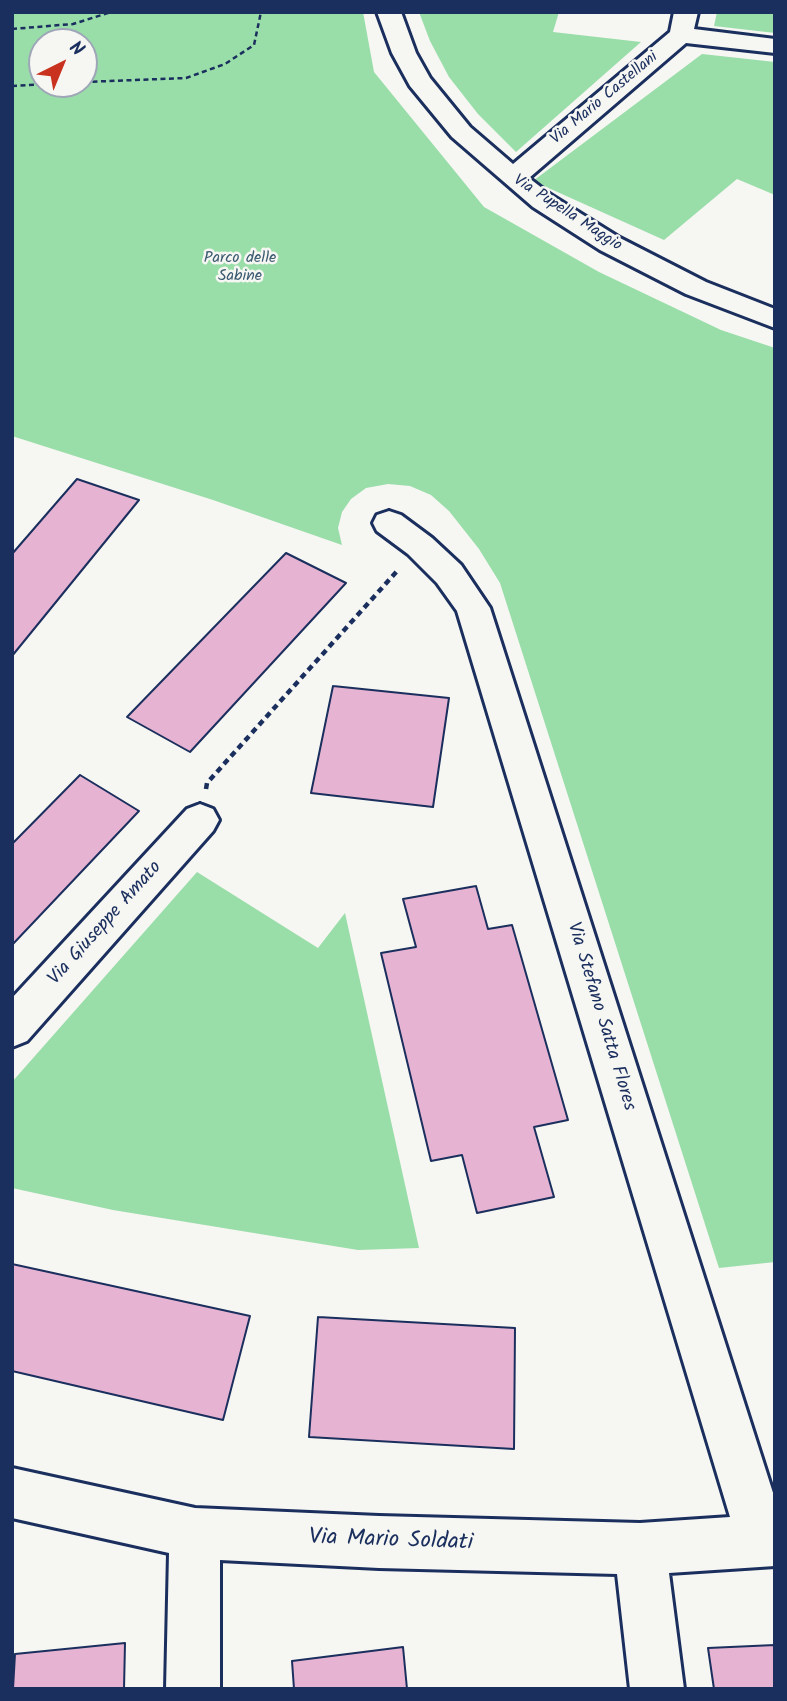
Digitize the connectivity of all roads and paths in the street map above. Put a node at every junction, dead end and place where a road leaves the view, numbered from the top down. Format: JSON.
{"nodes":[{"id":1,"x":111,"y":12,"type":"edge"},
{"id":2,"x":261,"y":12,"type":"edge"},
{"id":3,"x":389,"y":12,"type":"edge"},
{"id":4,"x":684,"y":23,"type":"edge"},
{"id":5,"x":12,"y":29,"type":"edge"},
{"id":6,"x":775,"y":46,"type":"edge"},
{"id":7,"x":98,"y":81,"type":"edge"},
{"id":8,"x":513,"y":178,"type":"junction"},
{"id":9,"x":775,"y":319,"type":"edge"},
{"id":10,"x":404,"y":535,"type":"joint"},
{"id":11,"x":200,"y":820,"type":"joint"},
{"id":12,"x":12,"y":1028,"type":"edge"},
{"id":13,"x":12,"y":1493,"type":"edge"},
{"id":14,"x":195,"y":1533,"type":"junction"},
{"id":15,"x":769,"y":1541,"type":"edge"},
{"id":16,"x":640,"y":1549,"type":"junction"},
{"id":17,"x":193,"y":1689,"type":"edge"},
{"id":18,"x":657,"y":1689,"type":"edge"}],
"edges":[{"from":1,"to":5,"type":"path"},
{"from":2,"to":7,"type":"path"},
{"from":3,"to":8,"type":"street","name":"Via Pupella Maggio"},
{"from":4,"to":6,"type":"street"},
{"from":4,"to":8,"type":"street","name":"Via Mario Castellani"},
{"from":8,"to":9,"type":"street","name":"Via Pupella Maggio"},
{"from":10,"to":11,"type":"path"},
{"from":10,"to":15,"type":"street","name":"Via Stefano Satta Flores"},
{"from":11,"to":12,"type":"street","name":"Via Giuseppe Amato"},
{"from":13,"to":14,"type":"street","name":"Via Mario Soldati"},
{"from":14,"to":16,"type":"street","name":"Via Mario Soldati"},
{"from":14,"to":17,"type":"street"},
{"from":15,"to":16,"type":"street","name":"Via Mario Soldati"},
{"from":16,"to":18,"type":"street"}]}
